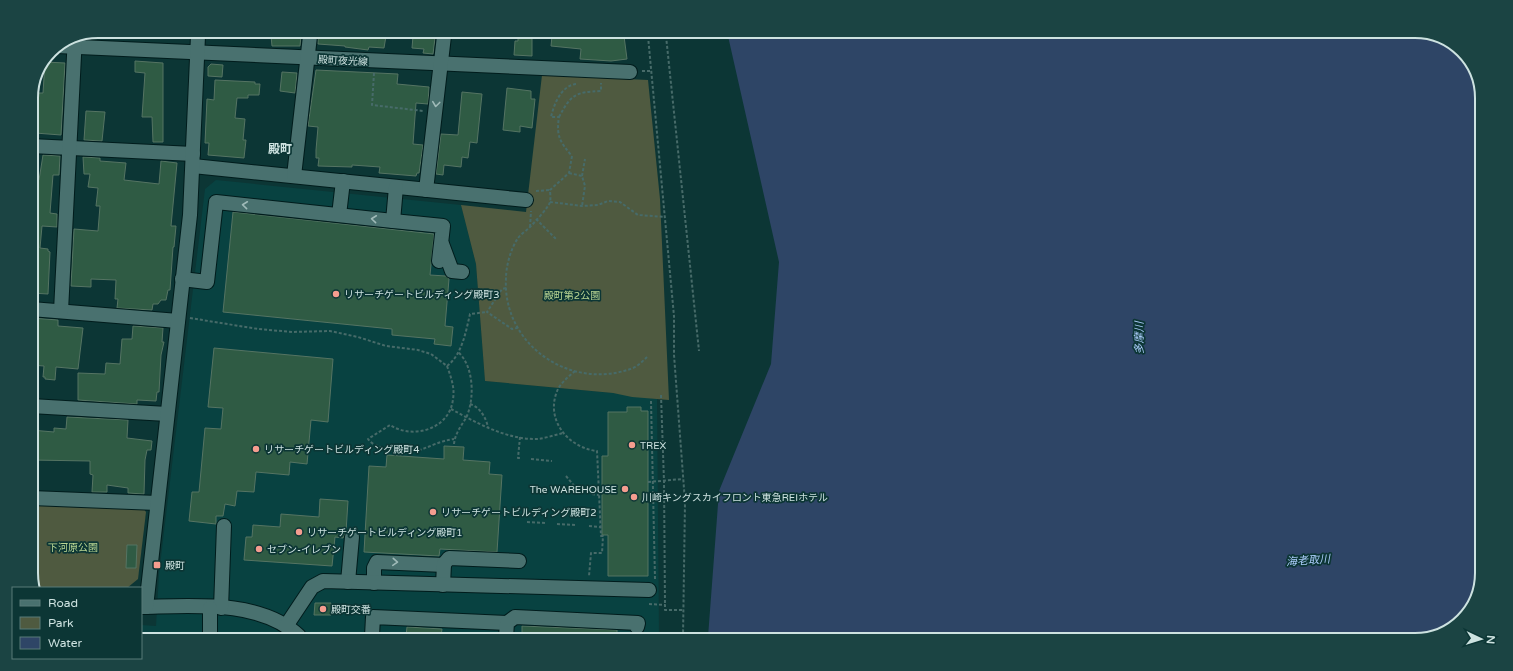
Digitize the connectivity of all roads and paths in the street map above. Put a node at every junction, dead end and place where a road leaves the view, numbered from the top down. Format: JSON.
{"nodes":[{"id":1,"x":198,"y":38,"type":"edge"},
{"id":2,"x":310,"y":38,"type":"edge"},
{"id":3,"x":444,"y":38,"type":"edge"},
{"id":4,"x":648,"y":38,"type":"edge"},
{"id":5,"x":666,"y":38,"type":"edge"},
{"id":6,"x":77,"y":42,"type":"edge"},
{"id":7,"x":74,"y":43,"type":"edge"},
{"id":8,"x":197,"y":52,"type":"junction"},
{"id":9,"x":309,"y":58,"type":"junction"},
{"id":10,"x":375,"y":62,"type":"junction"},
{"id":11,"x":441,"y":65,"type":"junction"},
{"id":12,"x":630,"y":72,"type":"dead end"},
{"id":13,"x":577,"y":84,"type":"dead end"},
{"id":14,"x":601,"y":91,"type":"dead end"},
{"id":15,"x":435,"y":113,"type":"junction"},
{"id":16,"x":559,"y":117,"type":"junction"},
{"id":17,"x":38,"y":146,"type":"edge"},
{"id":18,"x":68,"y":148,"type":"junction"},
{"id":19,"x":585,"y":159,"type":"dead end"},
{"id":20,"x":193,"y":160,"type":"junction"},
{"id":21,"x":569,"y":173,"type":"junction"},
{"id":22,"x":294,"y":176,"type":"junction"},
{"id":23,"x":582,"y":176,"type":"junction"},
{"id":24,"x":343,"y":181,"type":"junction"},
{"id":25,"x":396,"y":187,"type":"junction"},
{"id":26,"x":426,"y":190,"type":"junction"},
{"id":27,"x":526,"y":200,"type":"dead end"},
{"id":28,"x":550,"y":202,"type":"junction"},
{"id":29,"x":582,"y":206,"type":"junction"},
{"id":30,"x":339,"y":215,"type":"junction"},
{"id":31,"x":665,"y":217,"type":"junction"},
{"id":32,"x":536,"y":219,"type":"junction"},
{"id":33,"x":393,"y":221,"type":"junction"},
{"id":34,"x":556,"y":239,"type":"dead end"},
{"id":35,"x":442,"y":242,"type":"junction"},
{"id":36,"x":439,"y":261,"type":"dead end"},
{"id":37,"x":462,"y":272,"type":"dead end"},
{"id":38,"x":182,"y":279,"type":"junction"},
{"id":39,"x":506,"y":288,"type":"junction"},
{"id":40,"x":38,"y":309,"type":"edge"},
{"id":41,"x":61,"y":311,"type":"junction"},
{"id":42,"x":487,"y":312,"type":"junction"},
{"id":43,"x":182,"y":319,"type":"junction"},
{"id":44,"x":517,"y":328,"type":"junction"},
{"id":45,"x":699,"y":351,"type":"dead end"},
{"id":46,"x":458,"y":352,"type":"junction"},
{"id":47,"x":647,"y":357,"type":"dead end"},
{"id":48,"x":447,"y":366,"type":"junction"},
{"id":49,"x":576,"y":371,"type":"junction"},
{"id":50,"x":661,"y":395,"type":"dead end"},
{"id":51,"x":652,"y":401,"type":"dead end"},
{"id":52,"x":470,"y":404,"type":"junction"},
{"id":53,"x":38,"y":406,"type":"edge"},
{"id":54,"x":451,"y":409,"type":"junction"},
{"id":55,"x":167,"y":414,"type":"junction"},
{"id":56,"x":466,"y":417,"type":"junction"},
{"id":57,"x":488,"y":427,"type":"junction"},
{"id":58,"x":563,"y":433,"type":"junction"},
{"id":59,"x":520,"y":437,"type":"junction"},
{"id":60,"x":454,"y":439,"type":"junction"},
{"id":61,"x":454,"y":444,"type":"dead end"},
{"id":62,"x":521,"y":458,"type":"dead end"},
{"id":63,"x":532,"y":459,"type":"dead end"},
{"id":64,"x":552,"y":461,"type":"dead end"},
{"id":65,"x":566,"y":476,"type":"dead end"},
{"id":66,"x":684,"y":480,"type":"junction"},
{"id":67,"x":654,"y":481,"type":"junction"},
{"id":68,"x":664,"y":481,"type":"junction"},
{"id":69,"x":648,"y":482,"type":"dead end"},
{"id":70,"x":580,"y":493,"type":"dead end"},
{"id":71,"x":592,"y":494,"type":"dead end"},
{"id":72,"x":599,"y":495,"type":"junction"},
{"id":73,"x":38,"y":498,"type":"edge"},
{"id":74,"x":157,"y":503,"type":"junction"},
{"id":75,"x":527,"y":522,"type":"dead end"},
{"id":76,"x":547,"y":523,"type":"dead end"},
{"id":77,"x":557,"y":524,"type":"dead end"},
{"id":78,"x":577,"y":525,"type":"dead end"},
{"id":79,"x":224,"y":526,"type":"dead end"},
{"id":80,"x":589,"y":526,"type":"dead end"},
{"id":81,"x":600,"y":526,"type":"junction"},
{"id":82,"x":352,"y":537,"type":"dead end"},
{"id":83,"x":519,"y":561,"type":"dead end"},
{"id":84,"x":444,"y":565,"type":"junction"},
{"id":85,"x":348,"y":582,"type":"junction"},
{"id":86,"x":374,"y":583,"type":"junction"},
{"id":87,"x":583,"y":584,"type":"junction"},
{"id":88,"x":443,"y":585,"type":"junction"},
{"id":89,"x":653,"y":589,"type":"junction"},
{"id":90,"x":655,"y":604,"type":"dead end"},
{"id":91,"x":665,"y":605,"type":"dead end"},
{"id":92,"x":143,"y":607,"type":"edge"},
{"id":93,"x":216,"y":608,"type":"junction"},
{"id":94,"x":286,"y":626,"type":"junction"},
{"id":95,"x":638,"y":628,"type":"dead end"},
{"id":96,"x":506,"y":630,"type":"edge"},
{"id":97,"x":211,"y":633,"type":"edge"},
{"id":98,"x":295,"y":633,"type":"edge"},
{"id":99,"x":372,"y":633,"type":"edge"},
{"id":100,"x":683,"y":633,"type":"edge"}],
"edges":[{"from":1,"to":8,"type":"street"},
{"from":2,"to":9,"type":"street"},
{"from":3,"to":11,"type":"street"},
{"from":4,"to":31,"type":"path"},
{"from":5,"to":45,"type":"path"},
{"from":6,"to":8,"type":"street","name":"殿町夜光線"},
{"from":7,"to":18,"type":"street"},
{"from":8,"to":9,"type":"street","name":"殿町夜光線"},
{"from":8,"to":20,"type":"street"},
{"from":9,"to":10,"type":"street","name":"殿町夜光線"},
{"from":9,"to":22,"type":"street"},
{"from":10,"to":11,"type":"street","name":"殿町夜光線"},
{"from":10,"to":15,"type":"path"},
{"from":11,"to":12,"type":"street","name":"殿町夜光線"},
{"from":11,"to":15,"type":"street","one_way":true},
{"from":13,"to":16,"type":"path"},
{"from":14,"to":16,"type":"path"},
{"from":15,"to":26,"type":"street"},
{"from":16,"to":21,"type":"path"},
{"from":17,"to":18,"type":"street"},
{"from":18,"to":20,"type":"street"},
{"from":18,"to":41,"type":"street"},
{"from":19,"to":23,"type":"path"},
{"from":20,"to":22,"type":"street"},
{"from":20,"to":38,"type":"street"},
{"from":21,"to":23,"type":"path"},
{"from":21,"to":28,"type":"path"},
{"from":22,"to":24,"type":"street"},
{"from":23,"to":29,"type":"path"},
{"from":24,"to":25,"type":"street"},
{"from":24,"to":30,"type":"street"},
{"from":25,"to":26,"type":"street"},
{"from":25,"to":33,"type":"street"},
{"from":26,"to":27,"type":"street"},
{"from":28,"to":29,"type":"path"},
{"from":28,"to":32,"type":"path"},
{"from":29,"to":31,"type":"path"},
{"from":33,"to":30,"type":"street","one_way":true},
{"from":30,"to":38,"type":"street","one_way":true},
{"from":31,"to":66,"type":"path"},
{"from":32,"to":34,"type":"path"},
{"from":32,"to":39,"type":"path"},
{"from":33,"to":35,"type":"street"},
{"from":35,"to":36,"type":"street"},
{"from":35,"to":37,"type":"street"},
{"from":38,"to":43,"type":"street"},
{"from":39,"to":42,"type":"path"},
{"from":39,"to":44,"type":"path"},
{"from":40,"to":41,"type":"street"},
{"from":41,"to":43,"type":"street"},
{"from":42,"to":44,"type":"path"},
{"from":42,"to":46,"type":"path"},
{"from":43,"to":48,"type":"path"},
{"from":43,"to":55,"type":"street"},
{"from":44,"to":49,"type":"path"},
{"from":46,"to":48,"type":"path"},
{"from":46,"to":52,"type":"path"},
{"from":47,"to":49,"type":"path"},
{"from":48,"to":54,"type":"path"},
{"from":49,"to":58,"type":"path"},
{"from":50,"to":68,"type":"path"},
{"from":51,"to":67,"type":"path"},
{"from":52,"to":56,"type":"path"},
{"from":52,"to":57,"type":"path"},
{"from":53,"to":55,"type":"street"},
{"from":54,"to":56,"type":"path"},
{"from":54,"to":60,"type":"path"},
{"from":55,"to":74,"type":"street"},
{"from":56,"to":57,"type":"path"},
{"from":56,"to":60,"type":"path"},
{"from":57,"to":59,"type":"path"},
{"from":58,"to":59,"type":"path"},
{"from":58,"to":72,"type":"path"},
{"from":59,"to":62,"type":"path"},
{"from":60,"to":61,"type":"path"},
{"from":63,"to":64,"type":"path"},
{"from":65,"to":70,"type":"path"},
{"from":66,"to":68,"type":"path"},
{"from":66,"to":100,"type":"path"},
{"from":67,"to":68,"type":"path"},
{"from":67,"to":69,"type":"path"},
{"from":67,"to":89,"type":"path"},
{"from":68,"to":91,"type":"path"},
{"from":71,"to":72,"type":"path"},
{"from":72,"to":81,"type":"path"},
{"from":73,"to":74,"type":"street"},
{"from":74,"to":92,"type":"street"},
{"from":75,"to":76,"type":"path"},
{"from":77,"to":78,"type":"path"},
{"from":79,"to":93,"type":"street"},
{"from":80,"to":81,"type":"path"},
{"from":81,"to":87,"type":"path"},
{"from":82,"to":85,"type":"street"},
{"from":83,"to":84,"type":"street"},
{"from":86,"to":84,"type":"street","one_way":true},
{"from":84,"to":88,"type":"street"},
{"from":85,"to":86,"type":"street"},
{"from":85,"to":94,"type":"street"},
{"from":86,"to":88,"type":"street"},
{"from":87,"to":88,"type":"street"},
{"from":87,"to":89,"type":"street"},
{"from":89,"to":90,"type":"path"},
{"from":92,"to":93,"type":"street"},
{"from":93,"to":94,"type":"street"},
{"from":93,"to":97,"type":"street"},
{"from":94,"to":98,"type":"street"},
{"from":95,"to":96,"type":"street"},
{"from":96,"to":99,"type":"street"}]}
